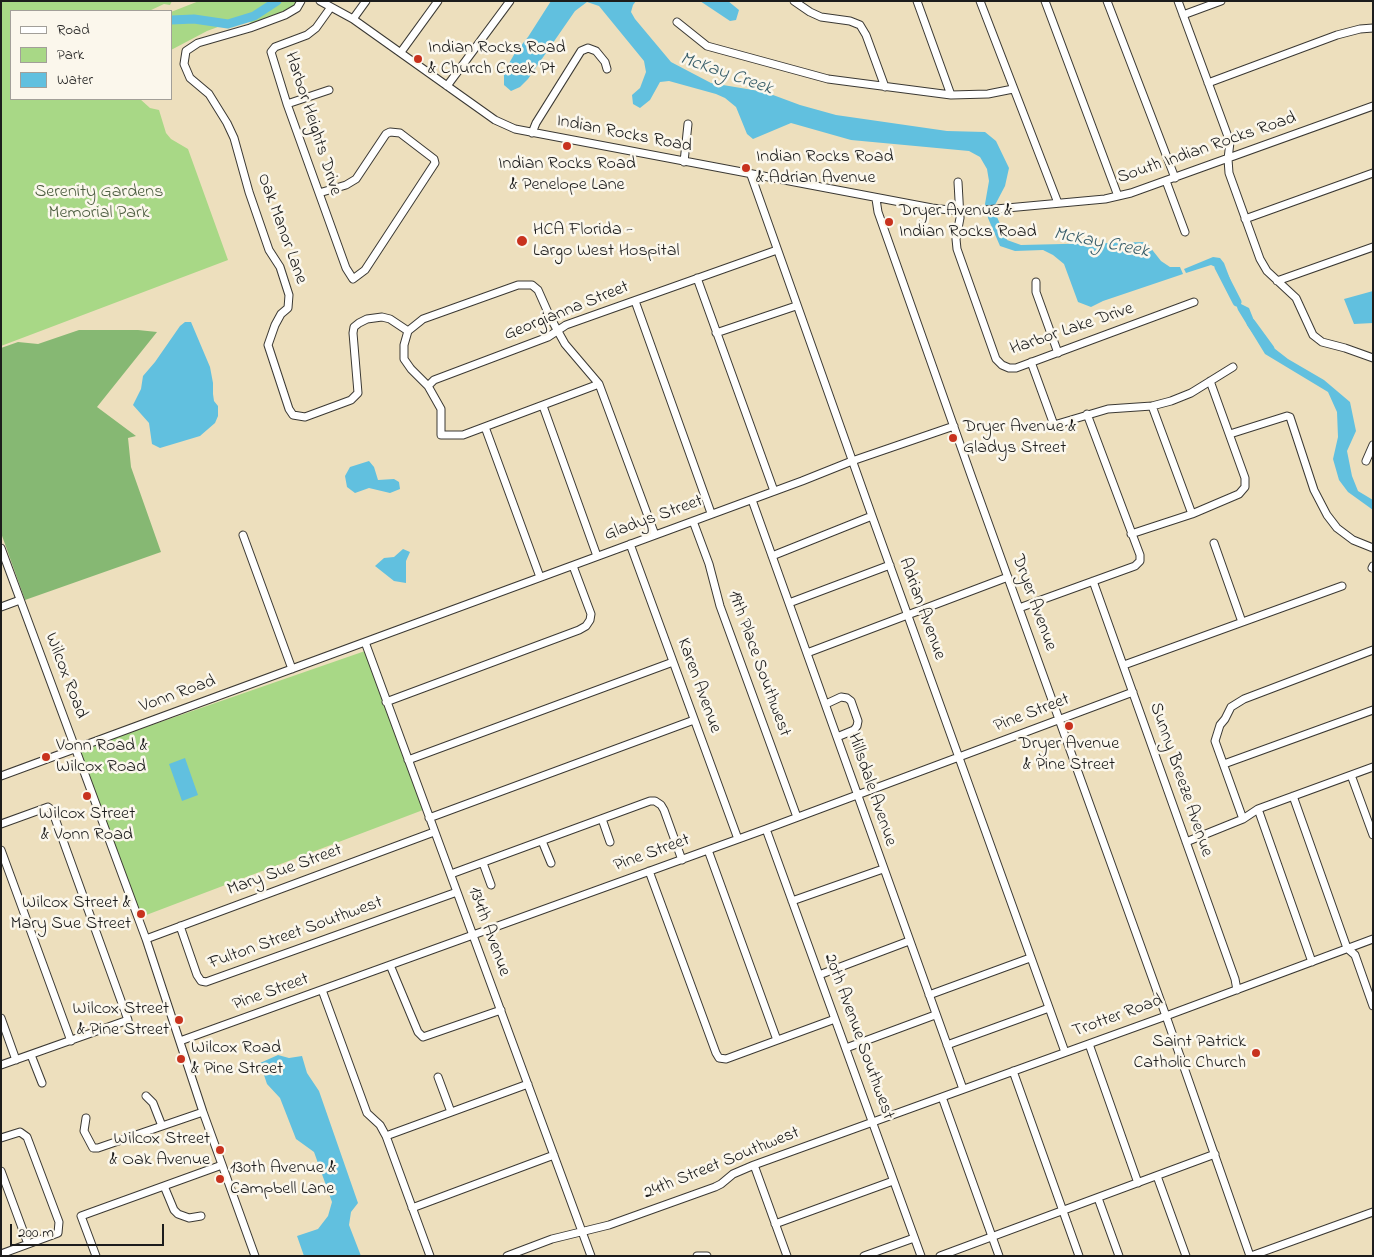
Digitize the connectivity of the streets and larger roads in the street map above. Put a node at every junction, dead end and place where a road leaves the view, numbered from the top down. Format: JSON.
{"nodes":[{"id":1,"x":301,"y":1,"type":"edge"},
{"id":2,"x":320,"y":1,"type":"edge"},
{"id":3,"x":366,"y":1,"type":"edge"},
{"id":4,"x":438,"y":1,"type":"edge"},
{"id":5,"x":510,"y":1,"type":"edge"},
{"id":6,"x":794,"y":1,"type":"edge"},
{"id":7,"x":917,"y":1,"type":"edge"},
{"id":8,"x":980,"y":1,"type":"edge"},
{"id":9,"x":1045,"y":1,"type":"edge"},
{"id":10,"x":1107,"y":1,"type":"edge"},
{"id":11,"x":1178,"y":1,"type":"edge"},
{"id":12,"x":1221,"y":1,"type":"edge"},
{"id":13,"x":331,"y":7,"type":"junction"},
{"id":14,"x":1183,"y":15,"type":"junction"},
{"id":15,"x":353,"y":18,"type":"junction"},
{"id":16,"x":677,"y":22,"type":"dead end"},
{"id":17,"x":1373,"y":28,"type":"edge"},
{"id":18,"x":401,"y":52,"type":"junction"},
{"id":19,"x":607,"y":69,"type":"dead end"},
{"id":20,"x":1208,"y":83,"type":"junction"},
{"id":21,"x":447,"y":86,"type":"junction"},
{"id":22,"x":885,"y":87,"type":"junction"},
{"id":23,"x":1013,"y":89,"type":"junction"},
{"id":24,"x":329,"y":90,"type":"dead end"},
{"id":25,"x":951,"y":95,"type":"junction"},
{"id":26,"x":287,"y":104,"type":"junction"},
{"id":27,"x":1373,"y":106,"type":"edge"},
{"id":28,"x":688,"y":124,"type":"dead end"},
{"id":29,"x":532,"y":133,"type":"junction"},
{"id":30,"x":1228,"y":159,"type":"junction"},
{"id":31,"x":684,"y":162,"type":"junction"},
{"id":32,"x":1373,"y":173,"type":"edge"},
{"id":33,"x":751,"y":175,"type":"junction"},
{"id":34,"x":1175,"y":178,"type":"junction"},
{"id":35,"x":1166,"y":181,"type":"junction"},
{"id":36,"x":958,"y":182,"type":"dead end"},
{"id":37,"x":319,"y":194,"type":"junction"},
{"id":38,"x":1118,"y":196,"type":"junction"},
{"id":39,"x":876,"y":199,"type":"junction"},
{"id":40,"x":1058,"y":203,"type":"junction"},
{"id":41,"x":958,"y":211,"type":"junction"},
{"id":42,"x":1245,"y":219,"type":"junction"},
{"id":43,"x":1185,"y":232,"type":"dead end"},
{"id":44,"x":1373,"y":247,"type":"edge"},
{"id":45,"x":777,"y":250,"type":"junction"},
{"id":46,"x":697,"y":278,"type":"junction"},
{"id":47,"x":1277,"y":281,"type":"junction"},
{"id":48,"x":1036,"y":282,"type":"dead end"},
{"id":49,"x":635,"y":301,"type":"junction"},
{"id":50,"x":1194,"y":302,"type":"dead end"},
{"id":51,"x":796,"y":306,"type":"junction"},
{"id":52,"x":557,"y":330,"type":"junction"},
{"id":53,"x":408,"y":331,"type":"junction"},
{"id":54,"x":716,"y":334,"type":"junction"},
{"id":55,"x":1058,"y":353,"type":"junction"},
{"id":56,"x":1373,"y":358,"type":"edge"},
{"id":57,"x":1032,"y":362,"type":"junction"},
{"id":58,"x":1233,"y":367,"type":"dead end"},
{"id":59,"x":1210,"y":381,"type":"junction"},
{"id":60,"x":600,"y":384,"type":"junction"},
{"id":61,"x":428,"y":386,"type":"junction"},
{"id":62,"x":543,"y":406,"type":"junction"},
{"id":63,"x":1152,"y":406,"type":"junction"},
{"id":64,"x":1087,"y":414,"type":"junction"},
{"id":65,"x":1297,"y":414,"type":"dead end"},
{"id":66,"x":1289,"y":418,"type":"junction"},
{"id":67,"x":954,"y":426,"type":"junction"},
{"id":68,"x":485,"y":427,"type":"junction"},
{"id":69,"x":1230,"y":434,"type":"junction"},
{"id":70,"x":1373,"y":445,"type":"edge"},
{"id":71,"x":852,"y":461,"type":"junction"},
{"id":72,"x":1366,"y":461,"type":"dead end"},
{"id":73,"x":774,"y":491,"type":"junction"},
{"id":74,"x":752,"y":500,"type":"junction"},
{"id":75,"x":711,"y":514,"type":"junction"},
{"id":76,"x":1192,"y":514,"type":"junction"},
{"id":77,"x":872,"y":516,"type":"junction"},
{"id":78,"x":693,"y":521,"type":"junction"},
{"id":79,"x":1131,"y":534,"type":"junction"},
{"id":80,"x":244,"y":535,"type":"dead end"},
{"id":81,"x":655,"y":535,"type":"junction"},
{"id":82,"x":1214,"y":543,"type":"dead end"},
{"id":83,"x":630,"y":544,"type":"junction"},
{"id":84,"x":1,"y":548,"type":"edge"},
{"id":85,"x":1373,"y":548,"type":"edge"},
{"id":86,"x":597,"y":556,"type":"junction"},
{"id":87,"x":772,"y":556,"type":"junction"},
{"id":88,"x":890,"y":565,"type":"junction"},
{"id":89,"x":573,"y":566,"type":"junction"},
{"id":90,"x":540,"y":577,"type":"junction"},
{"id":91,"x":1008,"y":577,"type":"junction"},
{"id":92,"x":1093,"y":581,"type":"junction"},
{"id":93,"x":1342,"y":586,"type":"dead end"},
{"id":94,"x":20,"y":600,"type":"junction"},
{"id":95,"x":788,"y":603,"type":"junction"},
{"id":96,"x":1,"y":606,"type":"edge"},
{"id":97,"x":1019,"y":608,"type":"junction"},
{"id":98,"x":907,"y":615,"type":"junction"},
{"id":99,"x":1242,"y":622,"type":"junction"},
{"id":100,"x":365,"y":642,"type":"junction"},
{"id":101,"x":1373,"y":650,"type":"edge"},
{"id":102,"x":807,"y":653,"type":"junction"},
{"id":103,"x":673,"y":662,"type":"junction"},
{"id":104,"x":1124,"y":665,"type":"junction"},
{"id":105,"x":292,"y":669,"type":"junction"},
{"id":106,"x":1133,"y":692,"type":"junction"},
{"id":107,"x":386,"y":702,"type":"junction"},
{"id":108,"x":826,"y":704,"type":"junction"},
{"id":109,"x":1373,"y":710,"type":"edge"},
{"id":110,"x":694,"y":720,"type":"junction"},
{"id":111,"x":1059,"y":720,"type":"junction"},
{"id":112,"x":838,"y":737,"type":"junction"},
{"id":113,"x":76,"y":749,"type":"junction"},
{"id":114,"x":959,"y":757,"type":"junction"},
{"id":115,"x":408,"y":760,"type":"junction"},
{"id":116,"x":1224,"y":764,"type":"junction"},
{"id":117,"x":1373,"y":767,"type":"edge"},
{"id":118,"x":1351,"y":775,"type":"junction"},
{"id":119,"x":1,"y":776,"type":"edge"},
{"id":120,"x":858,"y":795,"type":"junction"},
{"id":121,"x":1293,"y":796,"type":"junction"},
{"id":122,"x":1258,"y":809,"type":"junction"},
{"id":123,"x":797,"y":817,"type":"junction"},
{"id":124,"x":429,"y":818,"type":"junction"},
{"id":125,"x":602,"y":819,"type":"junction"},
{"id":126,"x":1243,"y":819,"type":"junction"},
{"id":127,"x":1,"y":824,"type":"edge"},
{"id":128,"x":766,"y":829,"type":"junction"},
{"id":129,"x":434,"y":832,"type":"junction"},
{"id":130,"x":1373,"y":835,"type":"edge"},
{"id":131,"x":738,"y":839,"type":"junction"},
{"id":132,"x":542,"y":841,"type":"junction"},
{"id":133,"x":610,"y":842,"type":"dead end"},
{"id":134,"x":1186,"y":842,"type":"junction"},
{"id":135,"x":1,"y":850,"type":"edge"},
{"id":136,"x":708,"y":850,"type":"junction"},
{"id":137,"x":682,"y":860,"type":"junction"},
{"id":138,"x":483,"y":863,"type":"junction"},
{"id":139,"x":551,"y":863,"type":"dead end"},
{"id":140,"x":883,"y":869,"type":"junction"},
{"id":141,"x":650,"y":871,"type":"junction"},
{"id":142,"x":451,"y":874,"type":"junction"},
{"id":143,"x":491,"y":885,"type":"dead end"},
{"id":144,"x":457,"y":892,"type":"junction"},
{"id":145,"x":792,"y":901,"type":"junction"},
{"id":146,"x":180,"y":926,"type":"junction"},
{"id":147,"x":474,"y":935,"type":"junction"},
{"id":148,"x":146,"y":939,"type":"junction"},
{"id":149,"x":1373,"y":939,"type":"edge"},
{"id":150,"x":909,"y":941,"type":"junction"},
{"id":151,"x":1347,"y":948,"type":"junction"},
{"id":152,"x":1030,"y":958,"type":"junction"},
{"id":153,"x":1312,"y":962,"type":"junction"},
{"id":154,"x":390,"y":965,"type":"junction"},
{"id":155,"x":819,"y":975,"type":"junction"},
{"id":156,"x":322,"y":990,"type":"junction"},
{"id":157,"x":1237,"y":990,"type":"junction"},
{"id":158,"x":929,"y":995,"type":"junction"},
{"id":159,"x":1373,"y":1006,"type":"edge"},
{"id":160,"x":1049,"y":1008,"type":"junction"},
{"id":161,"x":501,"y":1010,"type":"junction"},
{"id":162,"x":936,"y":1015,"type":"junction"},
{"id":163,"x":1166,"y":1016,"type":"junction"},
{"id":164,"x":1,"y":1018,"type":"edge"},
{"id":165,"x":835,"y":1019,"type":"junction"},
{"id":166,"x":777,"y":1040,"type":"junction"},
{"id":167,"x":71,"y":1041,"type":"junction"},
{"id":168,"x":180,"y":1041,"type":"junction"},
{"id":169,"x":1089,"y":1044,"type":"junction"},
{"id":170,"x":947,"y":1045,"type":"junction"},
{"id":171,"x":846,"y":1048,"type":"junction"},
{"id":172,"x":1065,"y":1052,"type":"junction"},
{"id":173,"x":31,"y":1055,"type":"junction"},
{"id":174,"x":16,"y":1060,"type":"junction"},
{"id":175,"x":1,"y":1066,"type":"edge"},
{"id":176,"x":1013,"y":1071,"type":"junction"},
{"id":177,"x":438,"y":1078,"type":"dead end"},
{"id":178,"x":42,"y":1084,"type":"dead end"},
{"id":179,"x":528,"y":1084,"type":"junction"},
{"id":180,"x":963,"y":1089,"type":"junction"},
{"id":181,"x":146,"y":1096,"type":"dead end"},
{"id":182,"x":942,"y":1097,"type":"junction"},
{"id":183,"x":203,"y":1112,"type":"junction"},
{"id":184,"x":451,"y":1112,"type":"junction"},
{"id":185,"x":86,"y":1118,"type":"dead end"},
{"id":186,"x":872,"y":1122,"type":"junction"},
{"id":187,"x":162,"y":1126,"type":"junction"},
{"id":188,"x":386,"y":1136,"type":"junction"},
{"id":189,"x":1,"y":1138,"type":"edge"},
{"id":190,"x":1215,"y":1154,"type":"junction"},
{"id":191,"x":554,"y":1155,"type":"junction"},
{"id":192,"x":222,"y":1165,"type":"junction"},
{"id":193,"x":754,"y":1165,"type":"junction"},
{"id":194,"x":1,"y":1171,"type":"edge"},
{"id":195,"x":1156,"y":1176,"type":"junction"},
{"id":196,"x":893,"y":1181,"type":"junction"},
{"id":197,"x":1138,"y":1183,"type":"junction"},
{"id":198,"x":164,"y":1186,"type":"junction"},
{"id":199,"x":1098,"y":1198,"type":"junction"},
{"id":200,"x":412,"y":1208,"type":"junction"},
{"id":201,"x":1063,"y":1210,"type":"junction"},
{"id":202,"x":1373,"y":1212,"type":"edge"},
{"id":203,"x":200,"y":1216,"type":"dead end"},
{"id":204,"x":775,"y":1224,"type":"junction"},
{"id":205,"x":582,"y":1232,"type":"junction"},
{"id":206,"x":992,"y":1236,"type":"junction"},
{"id":207,"x":914,"y":1238,"type":"junction"},
{"id":208,"x":28,"y":1244,"type":"junction"},
{"id":209,"x":1,"y":1254,"type":"edge"},
{"id":210,"x":518,"y":1254,"type":"edge"},
{"id":211,"x":96,"y":1256,"type":"edge"},
{"id":212,"x":255,"y":1256,"type":"edge"},
{"id":213,"x":430,"y":1256,"type":"edge"},
{"id":214,"x":507,"y":1256,"type":"edge"},
{"id":215,"x":591,"y":1256,"type":"edge"},
{"id":216,"x":696,"y":1256,"type":"edge"},
{"id":217,"x":708,"y":1256,"type":"edge"},
{"id":218,"x":787,"y":1256,"type":"edge"},
{"id":219,"x":864,"y":1256,"type":"edge"},
{"id":220,"x":921,"y":1256,"type":"edge"},
{"id":221,"x":940,"y":1256,"type":"edge"},
{"id":222,"x":999,"y":1256,"type":"edge"},
{"id":223,"x":1079,"y":1256,"type":"edge"},
{"id":224,"x":1119,"y":1256,"type":"edge"},
{"id":225,"x":1186,"y":1256,"type":"edge"},
{"id":226,"x":1251,"y":1256,"type":"edge"}],
"edges":[{"from":1,"to":53,"type":"street","name":"Oak Manor Lane"},
{"from":2,"to":13,"type":"street","name":"Indian Rocks Road"},
{"from":3,"to":15,"type":"street"},
{"from":4,"to":18,"type":"street"},
{"from":5,"to":21,"type":"street"},
{"from":6,"to":22,"type":"street"},
{"from":7,"to":25,"type":"street"},
{"from":8,"to":23,"type":"street"},
{"from":9,"to":38,"type":"street"},
{"from":10,"to":34,"type":"street"},
{"from":11,"to":14,"type":"street"},
{"from":12,"to":14,"type":"street"},
{"from":13,"to":15,"type":"street","name":"Indian Rocks Road"},
{"from":13,"to":26,"type":"street","name":"Harbor Heights Drive"},
{"from":14,"to":20,"type":"street"},
{"from":15,"to":18,"type":"street","name":"Indian Rocks Road"},
{"from":16,"to":22,"type":"street"},
{"from":17,"to":20,"type":"street"},
{"from":18,"to":21,"type":"street","name":"Indian Rocks Road"},
{"from":19,"to":29,"type":"street"},
{"from":20,"to":30,"type":"street"},
{"from":21,"to":29,"type":"street","name":"Indian Rocks Road"},
{"from":22,"to":25,"type":"street"},
{"from":23,"to":25,"type":"street"},
{"from":23,"to":40,"type":"street"},
{"from":24,"to":26,"type":"street"},
{"from":26,"to":37,"type":"street","name":"Harbor Heights Drive"},
{"from":27,"to":30,"type":"street","name":"South Indian Rocks Road"},
{"from":28,"to":31,"type":"street"},
{"from":29,"to":31,"type":"street","name":"Indian Rocks Road"},
{"from":30,"to":34,"type":"street","name":"South Indian Rocks Road"},
{"from":30,"to":42,"type":"street"},
{"from":31,"to":33,"type":"street","name":"Indian Rocks Road"},
{"from":32,"to":42,"type":"street"},
{"from":33,"to":39,"type":"street","name":"Indian Rocks Road"},
{"from":33,"to":45,"type":"street","name":"Adrian Avenue"},
{"from":34,"to":35,"type":"street","name":"South Indian Rocks Road"},
{"from":35,"to":38,"type":"street","name":"South Indian Rocks Road"},
{"from":35,"to":43,"type":"street"},
{"from":36,"to":41,"type":"street"},
{"from":37,"to":37,"type":"street","name":"Harbor Heights Drive"},
{"from":38,"to":40,"type":"street","name":"South Indian Rocks Road"},
{"from":39,"to":41,"type":"street","name":"Indian Rocks Road"},
{"from":39,"to":67,"type":"street","name":"Dryer Avenue"},
{"from":40,"to":41,"type":"street","name":"South Indian Rocks Road"},
{"from":41,"to":57,"type":"street","name":"Harbor Lake Drive"},
{"from":42,"to":47,"type":"street"},
{"from":44,"to":47,"type":"street"},
{"from":45,"to":46,"type":"street","name":"Georgianna Street"},
{"from":45,"to":51,"type":"street","name":"Adrian Avenue"},
{"from":46,"to":49,"type":"street","name":"Georgianna Street"},
{"from":46,"to":54,"type":"street"},
{"from":47,"to":56,"type":"street"},
{"from":48,"to":55,"type":"street"},
{"from":49,"to":52,"type":"street","name":"Georgianna Street"},
{"from":49,"to":75,"type":"street"},
{"from":50,"to":55,"type":"street","name":"Harbor Lake Drive"},
{"from":51,"to":54,"type":"street"},
{"from":51,"to":71,"type":"street","name":"Adrian Avenue"},
{"from":52,"to":53,"type":"street"},
{"from":52,"to":60,"type":"street"},
{"from":52,"to":61,"type":"street","name":"Georgianna Street"},
{"from":53,"to":61,"type":"street"},
{"from":54,"to":73,"type":"street"},
{"from":55,"to":57,"type":"street","name":"Harbor Lake Drive"},
{"from":57,"to":64,"type":"street"},
{"from":58,"to":59,"type":"street"},
{"from":59,"to":63,"type":"street"},
{"from":59,"to":69,"type":"street"},
{"from":60,"to":62,"type":"street"},
{"from":60,"to":81,"type":"street"},
{"from":61,"to":68,"type":"street"},
{"from":62,"to":68,"type":"street"},
{"from":62,"to":86,"type":"street"},
{"from":63,"to":64,"type":"street"},
{"from":63,"to":76,"type":"street"},
{"from":64,"to":79,"type":"street"},
{"from":65,"to":66,"type":"street"},
{"from":66,"to":69,"type":"street"},
{"from":66,"to":85,"type":"street"},
{"from":67,"to":71,"type":"street","name":"Gladys Street"},
{"from":67,"to":91,"type":"street","name":"Dryer Avenue"},
{"from":68,"to":90,"type":"street"},
{"from":69,"to":76,"type":"street"},
{"from":70,"to":72,"type":"street"},
{"from":71,"to":73,"type":"street","name":"Gladys Street"},
{"from":71,"to":77,"type":"street","name":"Adrian Avenue"},
{"from":73,"to":74,"type":"street","name":"Gladys Street"},
{"from":74,"to":75,"type":"street","name":"Gladys Street"},
{"from":74,"to":87,"type":"street","name":"Hillsdale Avenue"},
{"from":75,"to":78,"type":"street","name":"Gladys Street"},
{"from":76,"to":79,"type":"street"},
{"from":77,"to":87,"type":"street"},
{"from":77,"to":88,"type":"street","name":"Adrian Avenue"},
{"from":78,"to":81,"type":"street","name":"Gladys Street"},
{"from":78,"to":123,"type":"street","name":"19th Place Southwest"},
{"from":79,"to":92,"type":"street"},
{"from":80,"to":105,"type":"street"},
{"from":81,"to":83,"type":"street","name":"Gladys Street"},
{"from":82,"to":99,"type":"street"},
{"from":83,"to":86,"type":"street","name":"Gladys Street"},
{"from":83,"to":103,"type":"street","name":"Karen Avenue"},
{"from":84,"to":94,"type":"street","name":"Wilcox Road"},
{"from":86,"to":89,"type":"street","name":"Gladys Street"},
{"from":87,"to":95,"type":"street","name":"Hillsdale Avenue"},
{"from":88,"to":95,"type":"street"},
{"from":88,"to":98,"type":"street","name":"Adrian Avenue"},
{"from":89,"to":90,"type":"street","name":"Gladys Street"},
{"from":89,"to":107,"type":"street"},
{"from":90,"to":100,"type":"street","name":"Gladys Street"},
{"from":91,"to":97,"type":"street","name":"Dryer Avenue"},
{"from":91,"to":98,"type":"street"},
{"from":92,"to":97,"type":"street"},
{"from":92,"to":104,"type":"street","name":"Sunny Breeze Avenue"},
{"from":93,"to":99,"type":"street"},
{"from":94,"to":96,"type":"street"},
{"from":94,"to":113,"type":"street","name":"Wilcox Road"},
{"from":95,"to":102,"type":"street","name":"Hillsdale Avenue"},
{"from":97,"to":111,"type":"street","name":"Dryer Avenue"},
{"from":98,"to":102,"type":"street"},
{"from":98,"to":114,"type":"street","name":"Adrian Avenue"},
{"from":99,"to":104,"type":"street"},
{"from":100,"to":105,"type":"street","name":"Vonn Road"},
{"from":100,"to":107,"type":"street","name":"134th Avenue"},
{"from":101,"to":116,"type":"street"},
{"from":102,"to":108,"type":"street","name":"Hillsdale Avenue"},
{"from":103,"to":110,"type":"street","name":"Karen Avenue"},
{"from":103,"to":115,"type":"street"},
{"from":104,"to":106,"type":"street","name":"Sunny Breeze Avenue"},
{"from":105,"to":113,"type":"street","name":"Vonn Road"},
{"from":106,"to":111,"type":"street","name":"Pine Street"},
{"from":106,"to":134,"type":"street","name":"Sunny Breeze Avenue"},
{"from":107,"to":115,"type":"street","name":"134th Avenue"},
{"from":108,"to":112,"type":"street","name":"Hillsdale Avenue"},
{"from":108,"to":112,"type":"street"},
{"from":109,"to":116,"type":"street"},
{"from":110,"to":124,"type":"street"},
{"from":110,"to":131,"type":"street","name":"Karen Avenue"},
{"from":111,"to":114,"type":"street","name":"Pine Street"},
{"from":111,"to":163,"type":"street","name":"Dryer Avenue"},
{"from":112,"to":120,"type":"street","name":"Hillsdale Avenue"},
{"from":113,"to":119,"type":"street","name":"Vonn Road"},
{"from":113,"to":148,"type":"street","name":"Wilcox Road"},
{"from":114,"to":120,"type":"street","name":"Pine Street"},
{"from":114,"to":152,"type":"street","name":"Adrian Avenue"},
{"from":115,"to":124,"type":"street","name":"134th Avenue"},
{"from":116,"to":126,"type":"street"},
{"from":117,"to":118,"type":"street"},
{"from":118,"to":121,"type":"street"},
{"from":118,"to":130,"type":"street"},
{"from":120,"to":123,"type":"street","name":"Pine Street"},
{"from":120,"to":140,"type":"street","name":"Hillsdale Avenue"},
{"from":121,"to":122,"type":"street"},
{"from":121,"to":151,"type":"street"},
{"from":122,"to":126,"type":"street"},
{"from":122,"to":153,"type":"street"},
{"from":123,"to":128,"type":"street","name":"Pine Street"},
{"from":124,"to":129,"type":"street","name":"134th Avenue"},
{"from":125,"to":132,"type":"street"},
{"from":125,"to":133,"type":"street"},
{"from":125,"to":137,"type":"street"},
{"from":126,"to":134,"type":"street"},
{"from":127,"to":167,"type":"street"},
{"from":128,"to":131,"type":"street","name":"Pine Street"},
{"from":128,"to":145,"type":"street","name":"20th Avenue Southwest"},
{"from":129,"to":142,"type":"street","name":"134th Avenue"},
{"from":129,"to":146,"type":"street","name":"Mary Sue Street"},
{"from":131,"to":136,"type":"street","name":"Pine Street"},
{"from":132,"to":138,"type":"street"},
{"from":132,"to":139,"type":"street"},
{"from":134,"to":157,"type":"street","name":"Sunny Breeze Avenue"},
{"from":135,"to":167,"type":"street"},
{"from":136,"to":137,"type":"street","name":"Pine Street"},
{"from":136,"to":166,"type":"street"},
{"from":137,"to":141,"type":"street","name":"Pine Street"},
{"from":138,"to":142,"type":"street"},
{"from":138,"to":143,"type":"street"},
{"from":140,"to":145,"type":"street"},
{"from":140,"to":150,"type":"street","name":"Hillsdale Avenue"},
{"from":141,"to":147,"type":"street","name":"Pine Street"},
{"from":141,"to":166,"type":"street"},
{"from":142,"to":144,"type":"street","name":"134th Avenue"},
{"from":144,"to":146,"type":"street","name":"Fulton Street Southwest"},
{"from":144,"to":147,"type":"street","name":"134th Avenue"},
{"from":145,"to":155,"type":"street","name":"20th Avenue Southwest"},
{"from":146,"to":148,"type":"street","name":"Mary Sue Street"},
{"from":147,"to":154,"type":"street","name":"Pine Street"},
{"from":147,"to":161,"type":"street","name":"134th Avenue"},
{"from":148,"to":168,"type":"street","name":"Wilcox Road"},
{"from":149,"to":151,"type":"street","name":"Trotter Road"},
{"from":150,"to":155,"type":"street"},
{"from":150,"to":158,"type":"street","name":"Hillsdale Avenue"},
{"from":151,"to":153,"type":"street","name":"Trotter Road"},
{"from":151,"to":159,"type":"street"},
{"from":152,"to":158,"type":"street"},
{"from":152,"to":160,"type":"street","name":"Adrian Avenue"},
{"from":153,"to":157,"type":"street","name":"Trotter Road"},
{"from":154,"to":156,"type":"street","name":"Pine Street"},
{"from":154,"to":161,"type":"street"},
{"from":155,"to":165,"type":"street","name":"20th Avenue Southwest"},
{"from":156,"to":168,"type":"street","name":"Pine Street"},
{"from":156,"to":188,"type":"street"},
{"from":157,"to":163,"type":"street","name":"Trotter Road"},
{"from":158,"to":162,"type":"street","name":"Hillsdale Avenue"},
{"from":160,"to":170,"type":"street"},
{"from":160,"to":172,"type":"street","name":"Adrian Avenue"},
{"from":161,"to":179,"type":"street","name":"134th Avenue"},
{"from":162,"to":170,"type":"street","name":"Hillsdale Avenue"},
{"from":162,"to":171,"type":"street"},
{"from":163,"to":169,"type":"street","name":"Trotter Road"},
{"from":163,"to":190,"type":"street","name":"Dryer Avenue"},
{"from":164,"to":174,"type":"street"},
{"from":165,"to":166,"type":"street"},
{"from":165,"to":171,"type":"street","name":"20th Avenue Southwest"},
{"from":167,"to":173,"type":"street"},
{"from":168,"to":183,"type":"street","name":"Wilcox Road"},
{"from":169,"to":172,"type":"street","name":"Trotter Road"},
{"from":169,"to":197,"type":"street"},
{"from":170,"to":180,"type":"street","name":"Hillsdale Avenue"},
{"from":171,"to":186,"type":"street","name":"20th Avenue Southwest"},
{"from":172,"to":176,"type":"street","name":"Trotter Road"},
{"from":173,"to":174,"type":"street"},
{"from":173,"to":178,"type":"street"},
{"from":174,"to":175,"type":"street"},
{"from":176,"to":180,"type":"street","name":"Trotter Road"},
{"from":176,"to":201,"type":"street"},
{"from":177,"to":184,"type":"street"},
{"from":179,"to":184,"type":"street"},
{"from":179,"to":191,"type":"street","name":"134th Avenue"},
{"from":180,"to":182,"type":"street","name":"Trotter Road"},
{"from":181,"to":187,"type":"street"},
{"from":182,"to":186,"type":"street","name":"Trotter Road"},
{"from":182,"to":206,"type":"street"},
{"from":183,"to":187,"type":"street"},
{"from":183,"to":192,"type":"street","name":"Wilcox Road"},
{"from":184,"to":188,"type":"street"},
{"from":185,"to":187,"type":"street"},
{"from":186,"to":193,"type":"street","name":"24th Street Southwest"},
{"from":186,"to":196,"type":"street","name":"20th Avenue Southwest"},
{"from":188,"to":200,"type":"street"},
{"from":189,"to":208,"type":"street"},
{"from":190,"to":195,"type":"street"},
{"from":190,"to":226,"type":"street","name":"Dryer Avenue"},
{"from":191,"to":200,"type":"street"},
{"from":191,"to":205,"type":"street","name":"134th Avenue"},
{"from":192,"to":198,"type":"street"},
{"from":192,"to":212,"type":"street","name":"Wilcox Road"},
{"from":193,"to":204,"type":"street"},
{"from":193,"to":205,"type":"street","name":"24th Street Southwest"},
{"from":194,"to":208,"type":"street"},
{"from":195,"to":197,"type":"street"},
{"from":195,"to":225,"type":"street"},
{"from":196,"to":204,"type":"street"},
{"from":196,"to":207,"type":"street","name":"20th Avenue Southwest"},
{"from":197,"to":199,"type":"street"},
{"from":198,"to":203,"type":"street"},
{"from":198,"to":211,"type":"street"},
{"from":199,"to":201,"type":"street"},
{"from":199,"to":224,"type":"street"},
{"from":200,"to":213,"type":"street"},
{"from":201,"to":206,"type":"street"},
{"from":201,"to":223,"type":"street"},
{"from":202,"to":226,"type":"street"},
{"from":204,"to":218,"type":"street"},
{"from":205,"to":210,"type":"street","name":"24th Street Southwest"},
{"from":205,"to":215,"type":"street","name":"134th Avenue"},
{"from":206,"to":221,"type":"street"},
{"from":206,"to":222,"type":"street"},
{"from":207,"to":219,"type":"street"},
{"from":207,"to":220,"type":"street","name":"20th Avenue Southwest"},
{"from":208,"to":209,"type":"street"},
{"from":210,"to":214,"type":"street","name":"24th Street Southwest"},
{"from":216,"to":217,"type":"street"}]}
